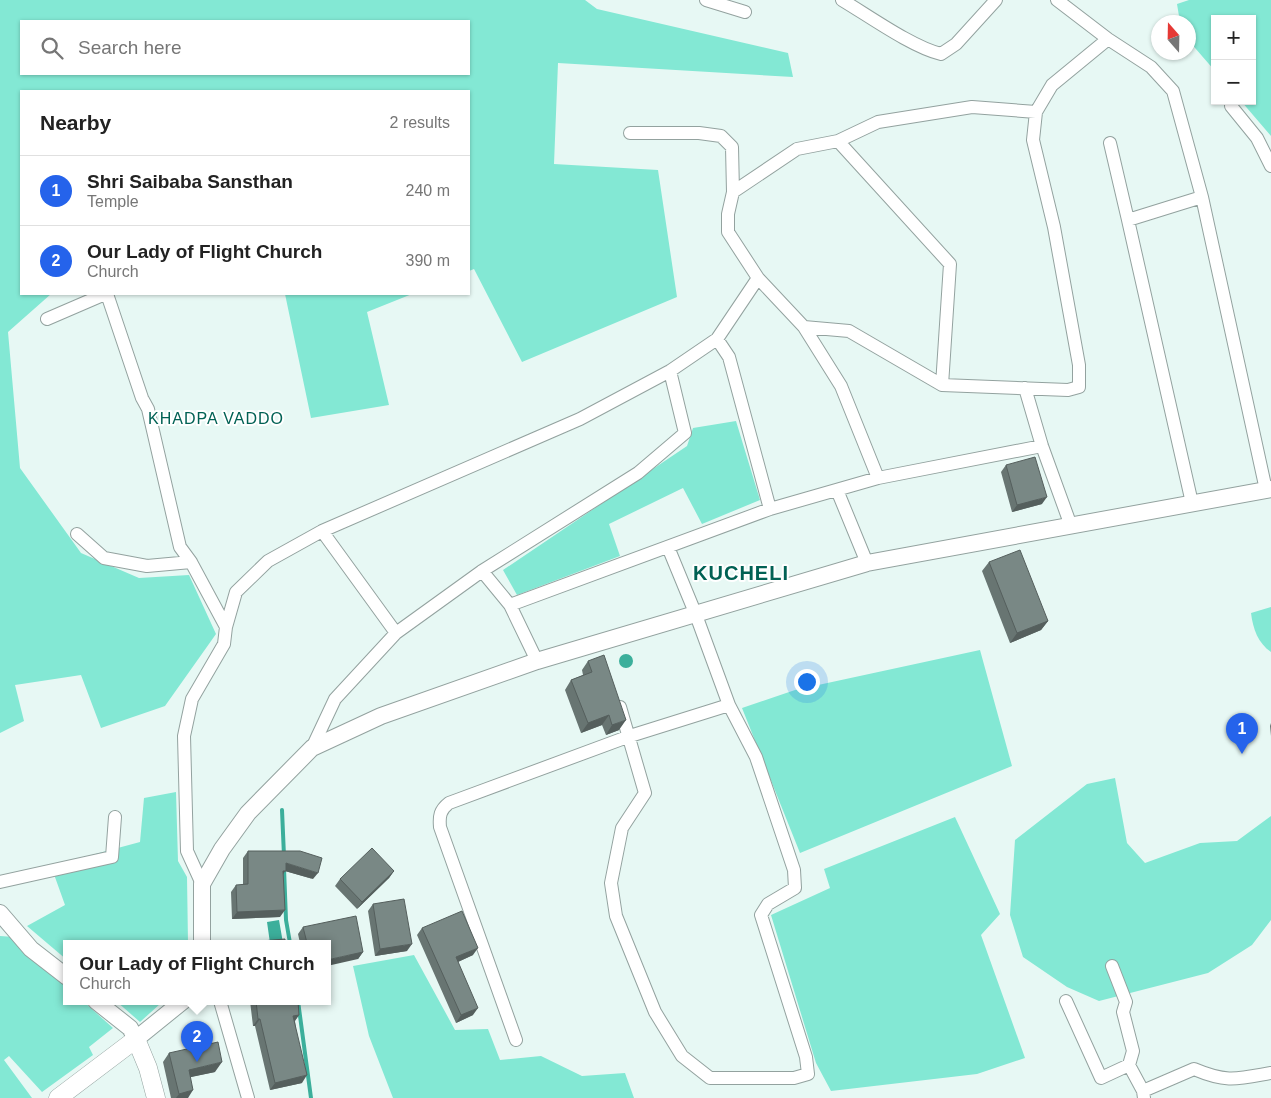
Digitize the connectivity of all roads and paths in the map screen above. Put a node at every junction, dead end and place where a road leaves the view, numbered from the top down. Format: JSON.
{"nodes":[{"id":1,"x":706,"y":0,"type":"edge"},
{"id":2,"x":842,"y":0,"type":"edge"},
{"id":3,"x":996,"y":0,"type":"edge"},
{"id":4,"x":1057,"y":0,"type":"edge"},
{"id":5,"x":745,"y":12,"type":"dead end"},
{"id":6,"x":1108,"y":39,"type":"junction"},
{"id":7,"x":1231,"y":106,"type":"dead end"},
{"id":8,"x":1036,"y":112,"type":"junction"},
{"id":9,"x":630,"y":133,"type":"dead end"},
{"id":10,"x":838,"y":141,"type":"junction"},
{"id":11,"x":1110,"y":143,"type":"dead end"},
{"id":12,"x":1271,"y":166,"type":"edge"},
{"id":13,"x":734,"y":192,"type":"junction"},
{"id":14,"x":1202,"y":196,"type":"junction"},
{"id":15,"x":1128,"y":220,"type":"junction"},
{"id":16,"x":758,"y":278,"type":"junction"},
{"id":17,"x":104,"y":295,"type":"edge"},
{"id":18,"x":106,"y":295,"type":"edge"},
{"id":19,"x":47,"y":319,"type":"dead end"},
{"id":20,"x":804,"y":327,"type":"junction"},
{"id":21,"x":716,"y":339,"type":"junction"},
{"id":22,"x":670,"y":371,"type":"junction"},
{"id":23,"x":942,"y":385,"type":"junction"},
{"id":24,"x":1026,"y":388,"type":"junction"},
{"id":25,"x":1042,"y":446,"type":"junction"},
{"id":26,"x":878,"y":478,"type":"junction"},
{"id":27,"x":1269,"y":489,"type":"edge"},
{"id":28,"x":837,"y":490,"type":"junction"},
{"id":29,"x":1192,"y":503,"type":"junction"},
{"id":30,"x":770,"y":509,"type":"junction"},
{"id":31,"x":1070,"y":526,"type":"junction"},
{"id":32,"x":322,"y":531,"type":"junction"},
{"id":33,"x":77,"y":534,"type":"dead end"},
{"id":34,"x":668,"y":547,"type":"junction"},
{"id":35,"x":190,"y":562,"type":"junction"},
{"id":36,"x":868,"y":564,"type":"junction"},
{"id":37,"x":482,"y":571,"type":"junction"},
{"id":38,"x":510,"y":605,"type":"junction"},
{"id":39,"x":696,"y":614,"type":"junction"},
{"id":40,"x":226,"y":627,"type":"junction"},
{"id":41,"x":396,"y":633,"type":"junction"},
{"id":42,"x":537,"y":660,"type":"junction"},
{"id":43,"x":617,"y":698,"type":"edge"},
{"id":44,"x":729,"y":705,"type":"junction"},
{"id":45,"x":630,"y":736,"type":"junction"},
{"id":46,"x":312,"y":748,"type":"junction"},
{"id":47,"x":115,"y":817,"type":"dead end"},
{"id":48,"x":0,"y":882,"type":"edge"},
{"id":49,"x":202,"y":884,"type":"junction"},
{"id":50,"x":1,"y":915,"type":"edge"},
{"id":51,"x":202,"y":940,"type":"edge"},
{"id":52,"x":1112,"y":966,"type":"dead end"},
{"id":53,"x":63,"y":974,"type":"edge"},
{"id":54,"x":1066,"y":1001,"type":"dead end"},
{"id":55,"x":101,"y":1005,"type":"edge"},
{"id":56,"x":178,"y":1005,"type":"edge"},
{"id":57,"x":221,"y":1005,"type":"edge"},
{"id":58,"x":136,"y":1040,"type":"junction"},
{"id":59,"x":516,"y":1040,"type":"dead end"},
{"id":60,"x":1129,"y":1066,"type":"junction"},
{"id":61,"x":1271,"y":1073,"type":"edge"},
{"id":62,"x":1144,"y":1095,"type":"edge"},
{"id":63,"x":58,"y":1098,"type":"edge"},
{"id":64,"x":156,"y":1098,"type":"edge"},
{"id":65,"x":248,"y":1098,"type":"edge"}],
"edges":[{"from":1,"to":5,"type":"street"},
{"from":2,"to":3,"type":"street"},
{"from":4,"to":6,"type":"street"},
{"from":6,"to":8,"type":"street"},
{"from":6,"to":14,"type":"street"},
{"from":7,"to":12,"type":"street"},
{"from":8,"to":10,"type":"street"},
{"from":8,"to":24,"type":"street"},
{"from":9,"to":13,"type":"street"},
{"from":10,"to":13,"type":"street"},
{"from":10,"to":23,"type":"street"},
{"from":11,"to":15,"type":"street"},
{"from":13,"to":16,"type":"street"},
{"from":14,"to":15,"type":"street"},
{"from":14,"to":27,"type":"street"},
{"from":15,"to":29,"type":"street"},
{"from":16,"to":20,"type":"street"},
{"from":16,"to":21,"type":"street"},
{"from":17,"to":19,"type":"street"},
{"from":18,"to":35,"type":"street"},
{"from":20,"to":23,"type":"street"},
{"from":20,"to":26,"type":"street"},
{"from":21,"to":22,"type":"street"},
{"from":21,"to":30,"type":"street"},
{"from":22,"to":32,"type":"street"},
{"from":22,"to":37,"type":"street"},
{"from":23,"to":24,"type":"street"},
{"from":24,"to":25,"type":"street"},
{"from":25,"to":26,"type":"street"},
{"from":25,"to":31,"type":"street"},
{"from":26,"to":28,"type":"street"},
{"from":27,"to":29,"type":"street"},
{"from":28,"to":30,"type":"street"},
{"from":28,"to":36,"type":"street"},
{"from":29,"to":31,"type":"street"},
{"from":30,"to":34,"type":"street"},
{"from":31,"to":36,"type":"street"},
{"from":32,"to":40,"type":"street"},
{"from":32,"to":41,"type":"street"},
{"from":33,"to":35,"type":"street"},
{"from":34,"to":38,"type":"street"},
{"from":34,"to":39,"type":"street"},
{"from":35,"to":40,"type":"street"},
{"from":36,"to":39,"type":"street"},
{"from":37,"to":38,"type":"street"},
{"from":37,"to":41,"type":"street"},
{"from":38,"to":42,"type":"street"},
{"from":39,"to":42,"type":"street"},
{"from":39,"to":44,"type":"street"},
{"from":40,"to":49,"type":"street"},
{"from":41,"to":46,"type":"street"},
{"from":42,"to":46,"type":"street"},
{"from":43,"to":45,"type":"street"},
{"from":44,"to":45,"type":"street"},
{"from":44,"to":45,"type":"street"},
{"from":45,"to":59,"type":"street"},
{"from":46,"to":49,"type":"street"},
{"from":47,"to":48,"type":"street"},
{"from":49,"to":51,"type":"street"},
{"from":50,"to":53,"type":"street"},
{"from":52,"to":60,"type":"street"},
{"from":54,"to":60,"type":"street"},
{"from":55,"to":58,"type":"street"},
{"from":56,"to":58,"type":"street"},
{"from":57,"to":65,"type":"street"},
{"from":58,"to":63,"type":"main road"},
{"from":58,"to":64,"type":"main road"},
{"from":60,"to":62,"type":"street"},
{"from":61,"to":62,"type":"street"}]}
